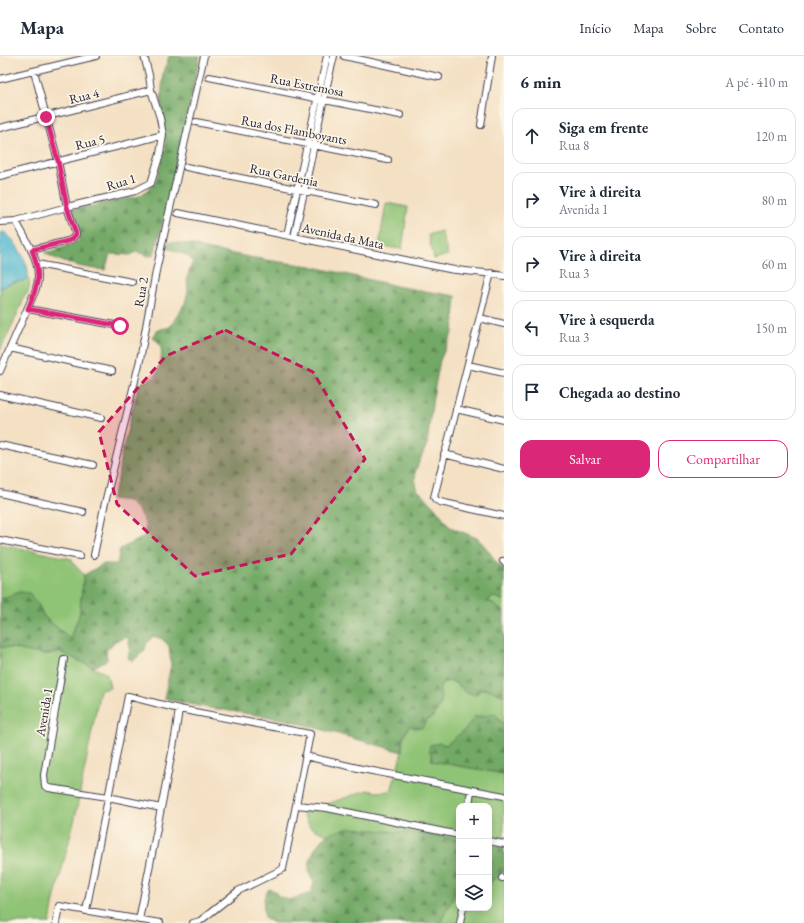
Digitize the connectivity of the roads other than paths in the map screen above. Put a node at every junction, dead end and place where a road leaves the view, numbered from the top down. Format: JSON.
{"nodes":[{"id":1,"x":96,"y":56,"type":"edge"},
{"id":2,"x":144,"y":56,"type":"edge"},
{"id":3,"x":204,"y":56,"type":"edge"},
{"id":4,"x":327,"y":56,"type":"edge"},
{"id":5,"x":334,"y":56,"type":"edge"},
{"id":6,"x":344,"y":56,"type":"edge"},
{"id":7,"x":492,"y":56,"type":"edge"},
{"id":8,"x":34,"y":71,"type":"junction"},
{"id":9,"x":209,"y":77,"type":"dead end"},
{"id":10,"x":440,"y":77,"type":"dead end"},
{"id":11,"x":0,"y":79,"type":"edge"},
{"id":12,"x":151,"y":90,"type":"junction"},
{"id":13,"x":320,"y":99,"type":"junction"},
{"id":14,"x":400,"y":115,"type":"dead end"},
{"id":15,"x":46,"y":117,"type":"junction"},
{"id":16,"x":196,"y":122,"type":"dead end"},
{"id":17,"x":480,"y":125,"type":"dead end"},
{"id":18,"x":0,"y":128,"type":"edge"},
{"id":19,"x":163,"y":135,"type":"junction"},
{"id":20,"x":310,"y":145,"type":"junction"},
{"id":21,"x":388,"y":160,"type":"dead end"},
{"id":22,"x":58,"y":161,"type":"junction"},
{"id":23,"x":186,"y":167,"type":"dead end"},
{"id":24,"x":0,"y":176,"type":"edge"},
{"id":25,"x":297,"y":189,"type":"junction"},
{"id":26,"x":305,"y":191,"type":"junction"},
{"id":27,"x":376,"y":205,"type":"dead end"},
{"id":28,"x":67,"y":207,"type":"junction"},
{"id":29,"x":178,"y":213,"type":"dead end"},
{"id":30,"x":0,"y":222,"type":"edge"},
{"id":31,"x":16,"y":222,"type":"junction"},
{"id":32,"x":287,"y":235,"type":"junction"},
{"id":33,"x":294,"y":237,"type":"junction"},
{"id":34,"x":32,"y":250,"type":"junction"},
{"id":35,"x":37,"y":264,"type":"junction"},
{"id":36,"x":491,"y":273,"type":"junction"},
{"id":37,"x":504,"y":276,"type":"edge"},
{"id":38,"x":132,"y":282,"type":"dead end"},
{"id":39,"x":28,"y":309,"type":"junction"},
{"id":40,"x":480,"y":318,"type":"junction"},
{"id":41,"x":504,"y":324,"type":"edge"},
{"id":42,"x":120,"y":326,"type":"dead end"},
{"id":43,"x":10,"y":348,"type":"junction"},
{"id":44,"x":468,"y":364,"type":"junction"},
{"id":45,"x":0,"y":369,"type":"edge"},
{"id":46,"x":112,"y":371,"type":"dead end"},
{"id":47,"x":504,"y":373,"type":"edge"},
{"id":48,"x":0,"y":395,"type":"edge"},
{"id":49,"x":456,"y":409,"type":"junction"},
{"id":50,"x":101,"y":418,"type":"dead end"},
{"id":51,"x":504,"y":420,"type":"edge"},
{"id":52,"x":0,"y":446,"type":"edge"},
{"id":53,"x":444,"y":454,"type":"junction"},
{"id":54,"x":93,"y":465,"type":"dead end"},
{"id":55,"x":504,"y":469,"type":"edge"},
{"id":56,"x":0,"y":493,"type":"edge"},
{"id":57,"x":83,"y":512,"type":"dead end"},
{"id":58,"x":504,"y":516,"type":"edge"},
{"id":59,"x":0,"y":540,"type":"edge"},
{"id":60,"x":94,"y":555,"type":"dead end"},
{"id":61,"x":80,"y":556,"type":"dead end"},
{"id":62,"x":64,"y":660,"type":"dead end"},
{"id":63,"x":179,"y":709,"type":"junction"},
{"id":64,"x":305,"y":756,"type":"junction"},
{"id":65,"x":471,"y":790,"type":"junction"},
{"id":66,"x":504,"y":796,"type":"edge"},
{"id":67,"x":108,"y":797,"type":"junction"},
{"id":68,"x":469,"y":803,"type":"edge"},
{"id":69,"x":296,"y":805,"type":"junction"},
{"id":70,"x":161,"y":808,"type":"junction"},
{"id":71,"x":456,"y":834,"type":"edge"},
{"id":72,"x":492,"y":842,"type":"edge"},
{"id":73,"x":504,"y":844,"type":"edge"},
{"id":74,"x":86,"y":911,"type":"junction"},
{"id":75,"x":462,"y":911,"type":"edge"},
{"id":76,"x":139,"y":920,"type":"junction"},
{"id":77,"x":200,"y":922,"type":"edge"},
{"id":78,"x":56,"y":923,"type":"edge"},
{"id":79,"x":160,"y":923,"type":"edge"},
{"id":80,"x":193,"y":923,"type":"edge"},
{"id":81,"x":460,"y":923,"type":"edge"}],
"edges":[{"from":1,"to":8,"type":"street"},
{"from":2,"to":12,"type":"street","name":"Rua 1"},
{"from":3,"to":60,"type":"street","name":"Rua 2"},
{"from":4,"to":13,"type":"street"},
{"from":5,"to":13,"type":"street"},
{"from":6,"to":10,"type":"street"},
{"from":7,"to":17,"type":"street"},
{"from":8,"to":11,"type":"street"},
{"from":8,"to":15,"type":"street"},
{"from":9,"to":13,"type":"street","name":"Rua Estremosa"},
{"from":12,"to":15,"type":"street","name":"Rua 4"},
{"from":12,"to":19,"type":"street","name":"Rua 1"},
{"from":13,"to":14,"type":"street","name":"Rua Estremosa"},
{"from":13,"to":20,"type":"street"},
{"from":15,"to":18,"type":"street","name":"Rua 4"},
{"from":15,"to":22,"type":"street"},
{"from":16,"to":20,"type":"street","name":"Rua dos Flamboyants"},
{"from":19,"to":22,"type":"street","name":"Rua 5"},
{"from":19,"to":28,"type":"street","name":"Rua 1"},
{"from":20,"to":21,"type":"street","name":"Rua dos Flamboyants"},
{"from":20,"to":25,"type":"street"},
{"from":20,"to":26,"type":"street"},
{"from":22,"to":24,"type":"street","name":"Rua 5"},
{"from":22,"to":28,"type":"street"},
{"from":23,"to":25,"type":"street","name":"Rua Gardenia"},
{"from":25,"to":26,"type":"street","name":"Rua Gardenia"},
{"from":25,"to":32,"type":"street"},
{"from":26,"to":27,"type":"street","name":"Rua Gardenia"},
{"from":26,"to":33,"type":"street"},
{"from":28,"to":31,"type":"street","name":"Rua 1"},
{"from":28,"to":34,"type":"street"},
{"from":29,"to":32,"type":"street","name":"Avenida da Mata"},
{"from":30,"to":31,"type":"street"},
{"from":31,"to":34,"type":"street"},
{"from":32,"to":33,"type":"street","name":"Avenida da Mata"},
{"from":33,"to":36,"type":"street","name":"Avenida da Mata"},
{"from":34,"to":35,"type":"street"},
{"from":35,"to":38,"type":"street"},
{"from":35,"to":39,"type":"street"},
{"from":36,"to":37,"type":"street","name":"Avenida da Mata"},
{"from":36,"to":40,"type":"street"},
{"from":39,"to":42,"type":"street"},
{"from":39,"to":43,"type":"street"},
{"from":40,"to":41,"type":"street"},
{"from":40,"to":44,"type":"street"},
{"from":43,"to":45,"type":"street"},
{"from":43,"to":46,"type":"street"},
{"from":44,"to":47,"type":"street"},
{"from":44,"to":49,"type":"street"},
{"from":48,"to":50,"type":"street"},
{"from":49,"to":51,"type":"street"},
{"from":49,"to":53,"type":"street"},
{"from":52,"to":54,"type":"street"},
{"from":53,"to":55,"type":"street"},
{"from":53,"to":58,"type":"street"},
{"from":56,"to":57,"type":"street"},
{"from":59,"to":61,"type":"street"},
{"from":62,"to":67,"type":"street","name":"Avenida 1"},
{"from":63,"to":64,"type":"street"},
{"from":63,"to":67,"type":"street"},
{"from":63,"to":70,"type":"street"},
{"from":64,"to":65,"type":"street"},
{"from":64,"to":69,"type":"street"},
{"from":65,"to":66,"type":"street"},
{"from":65,"to":68,"type":"street"},
{"from":67,"to":70,"type":"street","name":"Avenida 1"},
{"from":67,"to":74,"type":"street"},
{"from":69,"to":71,"type":"street"},
{"from":69,"to":77,"type":"street"},
{"from":70,"to":76,"type":"street"},
{"from":72,"to":73,"type":"street"},
{"from":74,"to":76,"type":"street"},
{"from":74,"to":78,"type":"street"},
{"from":75,"to":81,"type":"street"},
{"from":76,"to":79,"type":"street"},
{"from":77,"to":80,"type":"street"}]}
